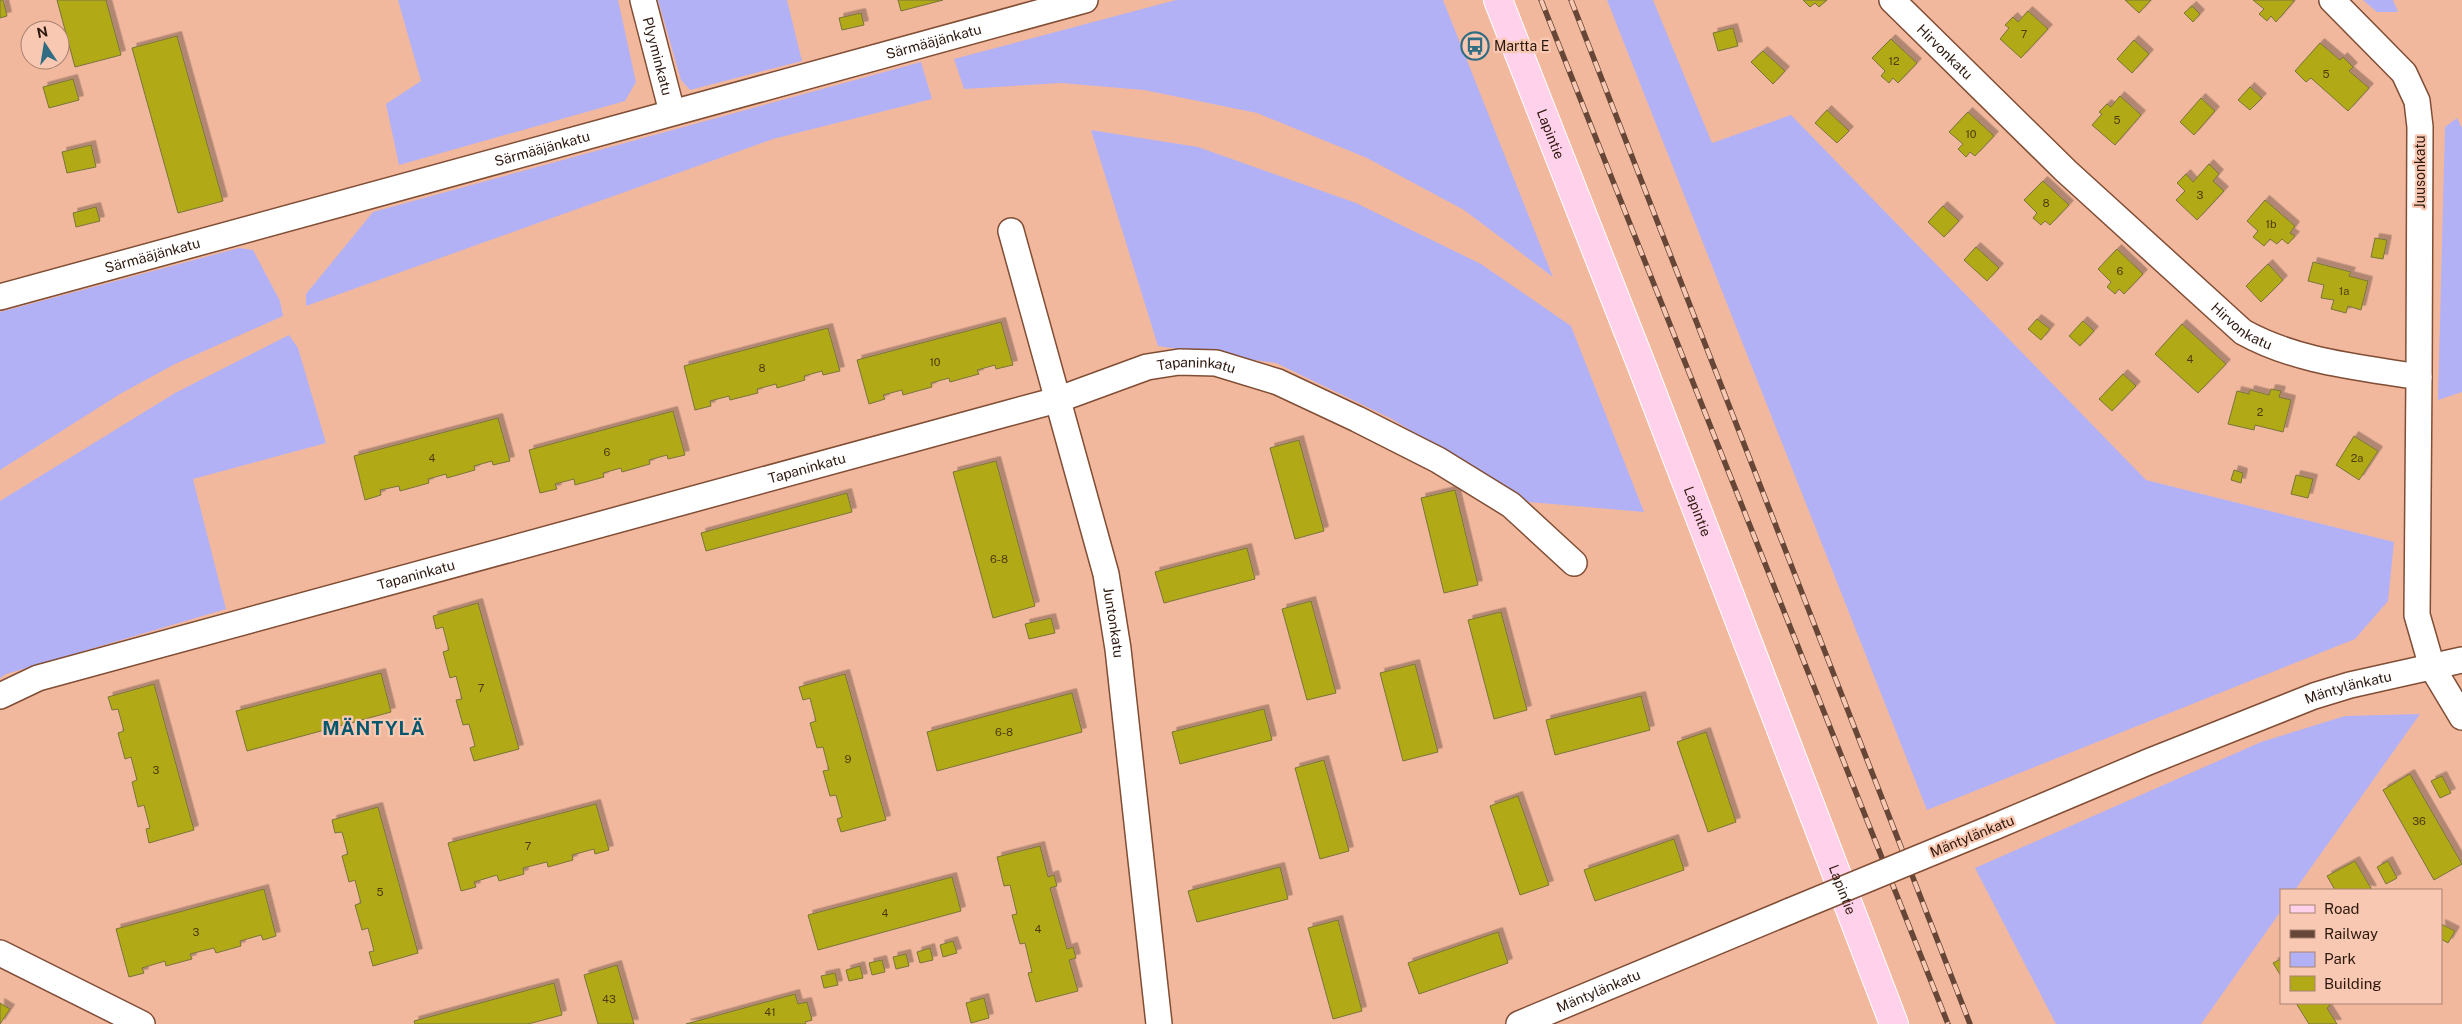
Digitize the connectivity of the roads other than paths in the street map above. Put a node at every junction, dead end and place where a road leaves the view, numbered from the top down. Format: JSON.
{"nodes":[{"id":1,"x":643,"y":0,"type":"edge"},
{"id":2,"x":1085,"y":0,"type":"edge"},
{"id":3,"x":1498,"y":0,"type":"edge"},
{"id":4,"x":1892,"y":0,"type":"edge"},
{"id":5,"x":2332,"y":0,"type":"edge"},
{"id":6,"x":672,"y":112,"type":"junction"},
{"id":7,"x":1011,"y":231,"type":"dead end"},
{"id":8,"x":0,"y":297,"type":"edge"},
{"id":9,"x":2419,"y":377,"type":"junction"},
{"id":10,"x":1057,"y":400,"type":"junction"},
{"id":11,"x":1574,"y":563,"type":"dead end"},
{"id":12,"x":2462,"y":660,"type":"edge"},
{"id":13,"x":2432,"y":667,"type":"junction"},
{"id":14,"x":0,"y":696,"type":"edge"},
{"id":15,"x":2462,"y":717,"type":"edge"},
{"id":16,"x":0,"y":953,"type":"edge"},
{"id":17,"x":1566,"y":1015,"type":"edge"},
{"id":18,"x":142,"y":1024,"type":"edge"},
{"id":19,"x":1159,"y":1024,"type":"edge"},
{"id":20,"x":1519,"y":1024,"type":"edge"},
{"id":21,"x":1894,"y":1024,"type":"edge"}],
"edges":[{"from":1,"to":6,"type":"street","name":"Plyyminkatu"},
{"from":2,"to":6,"type":"street","name":"Särmääjänkatu"},
{"from":3,"to":21,"type":"main road","name":"Lapintie"},
{"from":4,"to":9,"type":"street","name":"Hirvonkatu"},
{"from":5,"to":9,"type":"street","name":"Juusonkatu"},
{"from":6,"to":8,"type":"street","name":"Särmääjänkatu"},
{"from":7,"to":10,"type":"street","name":"Juntonkatu"},
{"from":9,"to":13,"type":"street"},
{"from":10,"to":11,"type":"street","name":"Tapaninkatu"},
{"from":10,"to":14,"type":"street","name":"Tapaninkatu"},
{"from":10,"to":19,"type":"street","name":"Juntonkatu"},
{"from":12,"to":13,"type":"street","name":"Mäntylänkatu"},
{"from":13,"to":15,"type":"street"},
{"from":13,"to":17,"type":"street","name":"Mäntylänkatu","bridge":true},
{"from":16,"to":18,"type":"street"},
{"from":17,"to":20,"type":"street","name":"Mäntylänkatu"}]}
